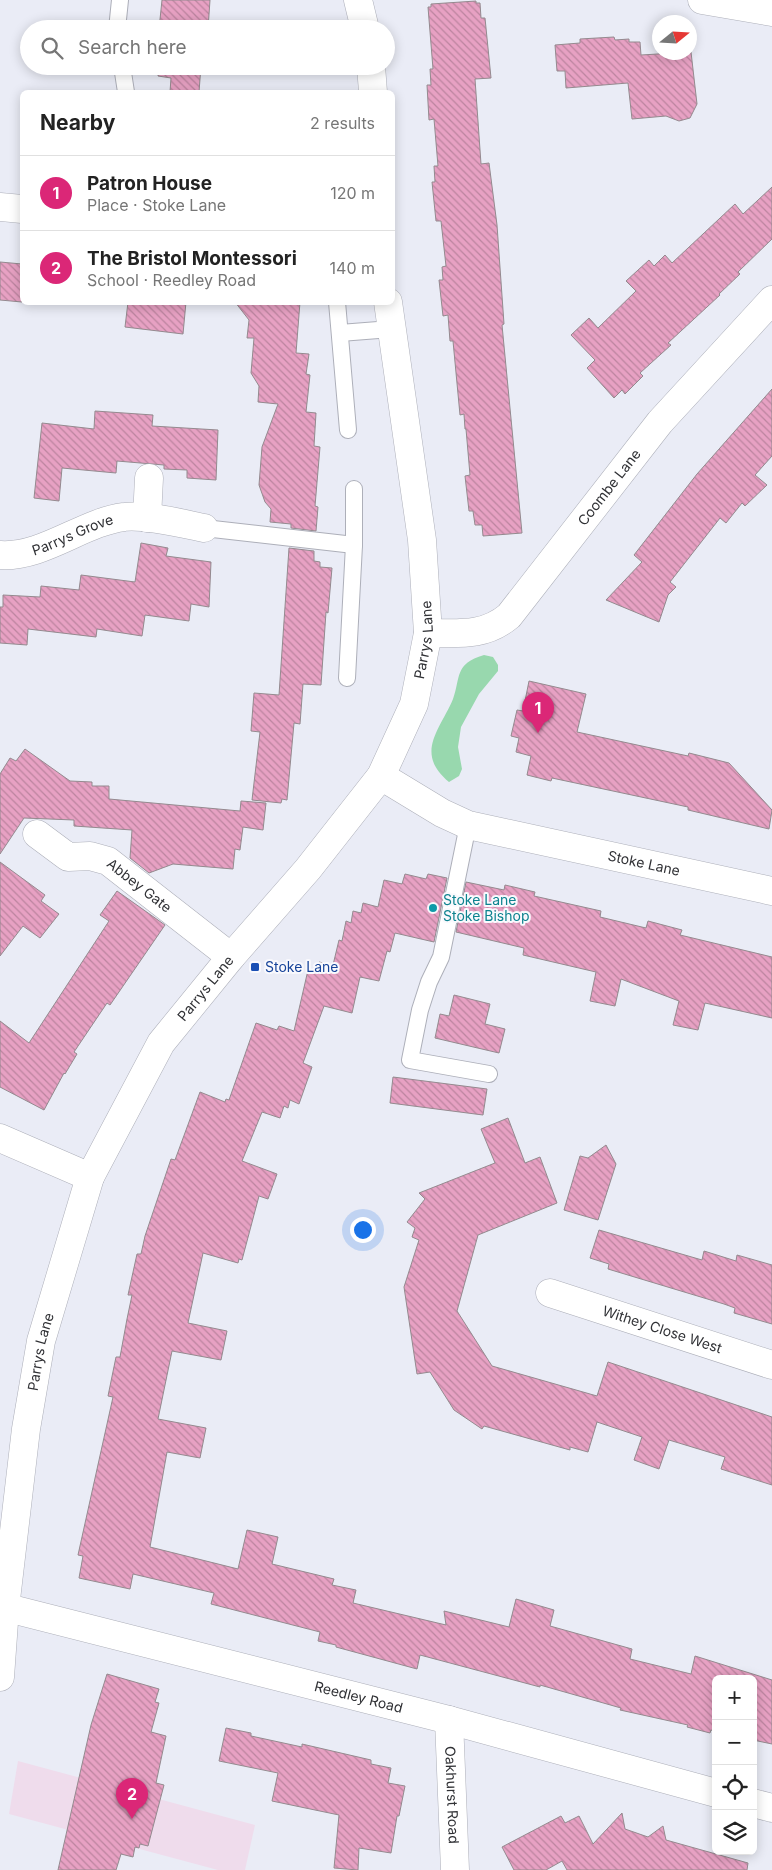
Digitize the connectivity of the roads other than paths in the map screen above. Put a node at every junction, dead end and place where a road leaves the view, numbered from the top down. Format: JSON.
{"nodes":[{"id":1,"x":120,"y":0,"type":"edge"},
{"id":2,"x":358,"y":0,"type":"edge"},
{"id":3,"x":702,"y":0,"type":"edge"},
{"id":4,"x":772,"y":12,"type":"edge"},
{"id":5,"x":118,"y":20,"type":"edge"},
{"id":6,"x":363,"y":20,"type":"edge"},
{"id":7,"x":123,"y":75,"type":"edge"},
{"id":8,"x":372,"y":75,"type":"edge"},
{"id":9,"x":126,"y":90,"type":"edge"},
{"id":10,"x":373,"y":90,"type":"edge"},
{"id":11,"x":0,"y":207,"type":"edge"},
{"id":12,"x":20,"y":209,"type":"edge"},
{"id":13,"x":772,"y":300,"type":"edge"},
{"id":14,"x":337,"y":305,"type":"edge"},
{"id":15,"x":390,"y":316,"type":"edge"},
{"id":16,"x":340,"y":333,"type":"junction"},
{"id":17,"x":348,"y":430,"type":"dead end"},
{"id":18,"x":149,"y":478,"type":"dead end"},
{"id":19,"x":354,"y":489,"type":"dead end"},
{"id":20,"x":147,"y":518,"type":"junction"},
{"id":21,"x":204,"y":528,"type":"joint"},
{"id":22,"x":354,"y":545,"type":"junction"},
{"id":23,"x":0,"y":555,"type":"edge"},
{"id":24,"x":428,"y":633,"type":"junction"},
{"id":25,"x":347,"y":678,"type":"dead end"},
{"id":26,"x":381,"y":776,"type":"junction"},
{"id":27,"x":468,"y":825,"type":"junction"},
{"id":28,"x":37,"y":834,"type":"dead end"},
{"id":29,"x":772,"y":891,"type":"edge"},
{"id":30,"x":231,"y":957,"type":"junction"},
{"id":31,"x":489,"y":1074,"type":"dead end"},
{"id":32,"x":0,"y":1138,"type":"edge"},
{"id":33,"x":90,"y":1177,"type":"junction"},
{"id":34,"x":550,"y":1294,"type":"dead end"},
{"id":35,"x":772,"y":1365,"type":"edge"},
{"id":36,"x":3,"y":1607,"type":"edge"},
{"id":37,"x":0,"y":1677,"type":"edge"},
{"id":38,"x":449,"y":1720,"type":"junction"},
{"id":39,"x":712,"y":1792,"type":"edge"},
{"id":40,"x":757,"y":1804,"type":"edge"},
{"id":41,"x":772,"y":1808,"type":"edge"},
{"id":42,"x":455,"y":1870,"type":"edge"}],
"edges":[{"from":1,"to":5,"type":"lane"},
{"from":2,"to":6,"type":"street"},
{"from":3,"to":4,"type":"street"},
{"from":7,"to":9,"type":"lane"},
{"from":8,"to":10,"type":"street"},
{"from":11,"to":12,"type":"street"},
{"from":13,"to":24,"type":"street","name":"Coombe Lane"},
{"from":14,"to":16,"type":"lane"},
{"from":15,"to":16,"type":"lane","name":"Parrys Lane"},
{"from":15,"to":24,"type":"street","name":"Parrys Lane"},
{"from":16,"to":17,"type":"lane"},
{"from":18,"to":20,"type":"street"},
{"from":19,"to":22,"type":"lane"},
{"from":20,"to":21,"type":"street","name":"Parrys Grove"},
{"from":20,"to":23,"type":"street","name":"Parrys Grove"},
{"from":21,"to":22,"type":"lane"},
{"from":22,"to":25,"type":"lane"},
{"from":24,"to":26,"type":"street","name":"Parrys Lane"},
{"from":26,"to":27,"type":"street","name":"Stoke Lane"},
{"from":26,"to":30,"type":"street","name":"Parrys Lane"},
{"from":27,"to":29,"type":"street","name":"Stoke Lane"},
{"from":27,"to":31,"type":"lane"},
{"from":28,"to":30,"type":"street","name":"Abbey Gate"},
{"from":30,"to":33,"type":"street","name":"Parrys Lane"},
{"from":32,"to":33,"type":"street"},
{"from":33,"to":36,"type":"street","name":"Parrys Lane"},
{"from":34,"to":35,"type":"street","name":"Withey Close West"},
{"from":36,"to":37,"type":"street","name":"Parrys Lane"},
{"from":36,"to":38,"type":"street","name":"Reedley Road"},
{"from":38,"to":39,"type":"street","name":"Reedley Road"},
{"from":38,"to":42,"type":"street","name":"Oakhurst Road"},
{"from":40,"to":41,"type":"street"}]}
